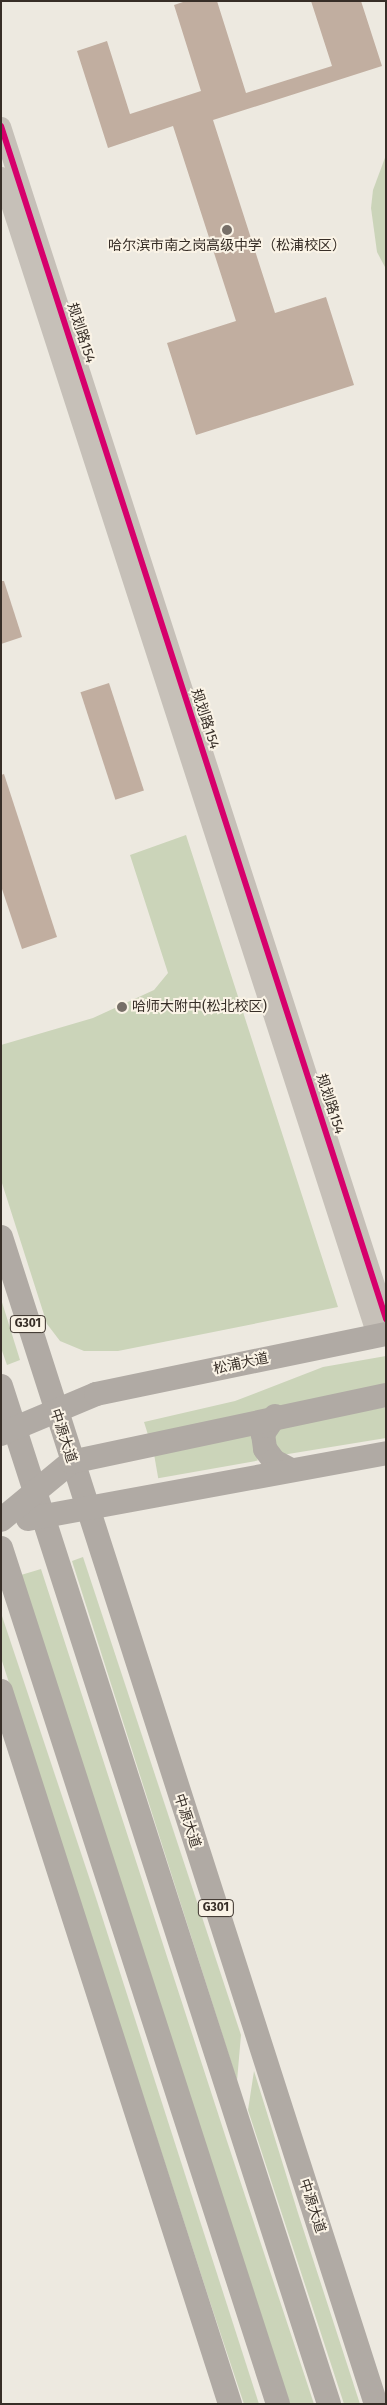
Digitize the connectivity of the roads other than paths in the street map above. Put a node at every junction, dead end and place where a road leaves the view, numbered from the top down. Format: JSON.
{"nodes":[{"id":1,"x":1,"y":126,"type":"edge"},
{"id":2,"x":1,"y":176,"type":"edge"},
{"id":3,"x":1,"y":1237,"type":"edge"},
{"id":4,"x":382,"y":1329,"type":"edge"},
{"id":5,"x":1,"y":1386,"type":"edge"},
{"id":6,"x":386,"y":1394,"type":"edge"},
{"id":7,"x":55,"y":1411,"type":"junction"},
{"id":8,"x":275,"y":1416,"type":"junction"},
{"id":9,"x":8,"y":1431,"type":"edge"},
{"id":10,"x":386,"y":1453,"type":"edge"},
{"id":11,"x":71,"y":1462,"type":"junction"},
{"id":12,"x":291,"y":1470,"type":"junction"},
{"id":13,"x":35,"y":1492,"type":"junction"},
{"id":14,"x":86,"y":1508,"type":"junction"},
{"id":15,"x":42,"y":1517,"type":"junction"},
{"id":16,"x":1,"y":1520,"type":"edge"},
{"id":17,"x":1,"y":1524,"type":"edge"},
{"id":18,"x":1,"y":1548,"type":"edge"},
{"id":19,"x":1,"y":1692,"type":"edge"},
{"id":20,"x":230,"y":2404,"type":"edge"},
{"id":21,"x":278,"y":2404,"type":"edge"},
{"id":22,"x":329,"y":2404,"type":"edge"},
{"id":23,"x":376,"y":2404,"type":"edge"}],
"edges":[{"from":1,"to":4,"type":"street","name":"规划路154"},
{"from":2,"to":4,"type":"street"},
{"from":3,"to":7,"type":"highway","name":"中源大道","number":"G301"},
{"from":4,"to":7,"type":"highway","name":"松浦大道"},
{"from":5,"to":9,"type":"highway"},
{"from":6,"to":8,"type":"highway"},
{"from":7,"to":9,"type":"highway","name":"松浦大道"},
{"from":7,"to":11,"type":"highway","name":"中源大道","number":"G301"},
{"from":8,"to":11,"type":"highway"},
{"from":8,"to":12,"type":"highway"},
{"from":9,"to":13,"type":"highway"},
{"from":10,"to":12,"type":"highway"},
{"from":11,"to":13,"type":"highway"},
{"from":11,"to":14,"type":"highway","name":"中源大道","number":"G301"},
{"from":12,"to":14,"type":"highway"},
{"from":13,"to":15,"type":"highway"},
{"from":13,"to":16,"type":"highway"},
{"from":14,"to":15,"type":"highway"},
{"from":14,"to":23,"type":"highway","name":"中源大道","number":"G301"},
{"from":15,"to":17,"type":"highway"},
{"from":15,"to":22,"type":"highway"},
{"from":18,"to":21,"type":"highway"},
{"from":19,"to":20,"type":"highway"}]}
